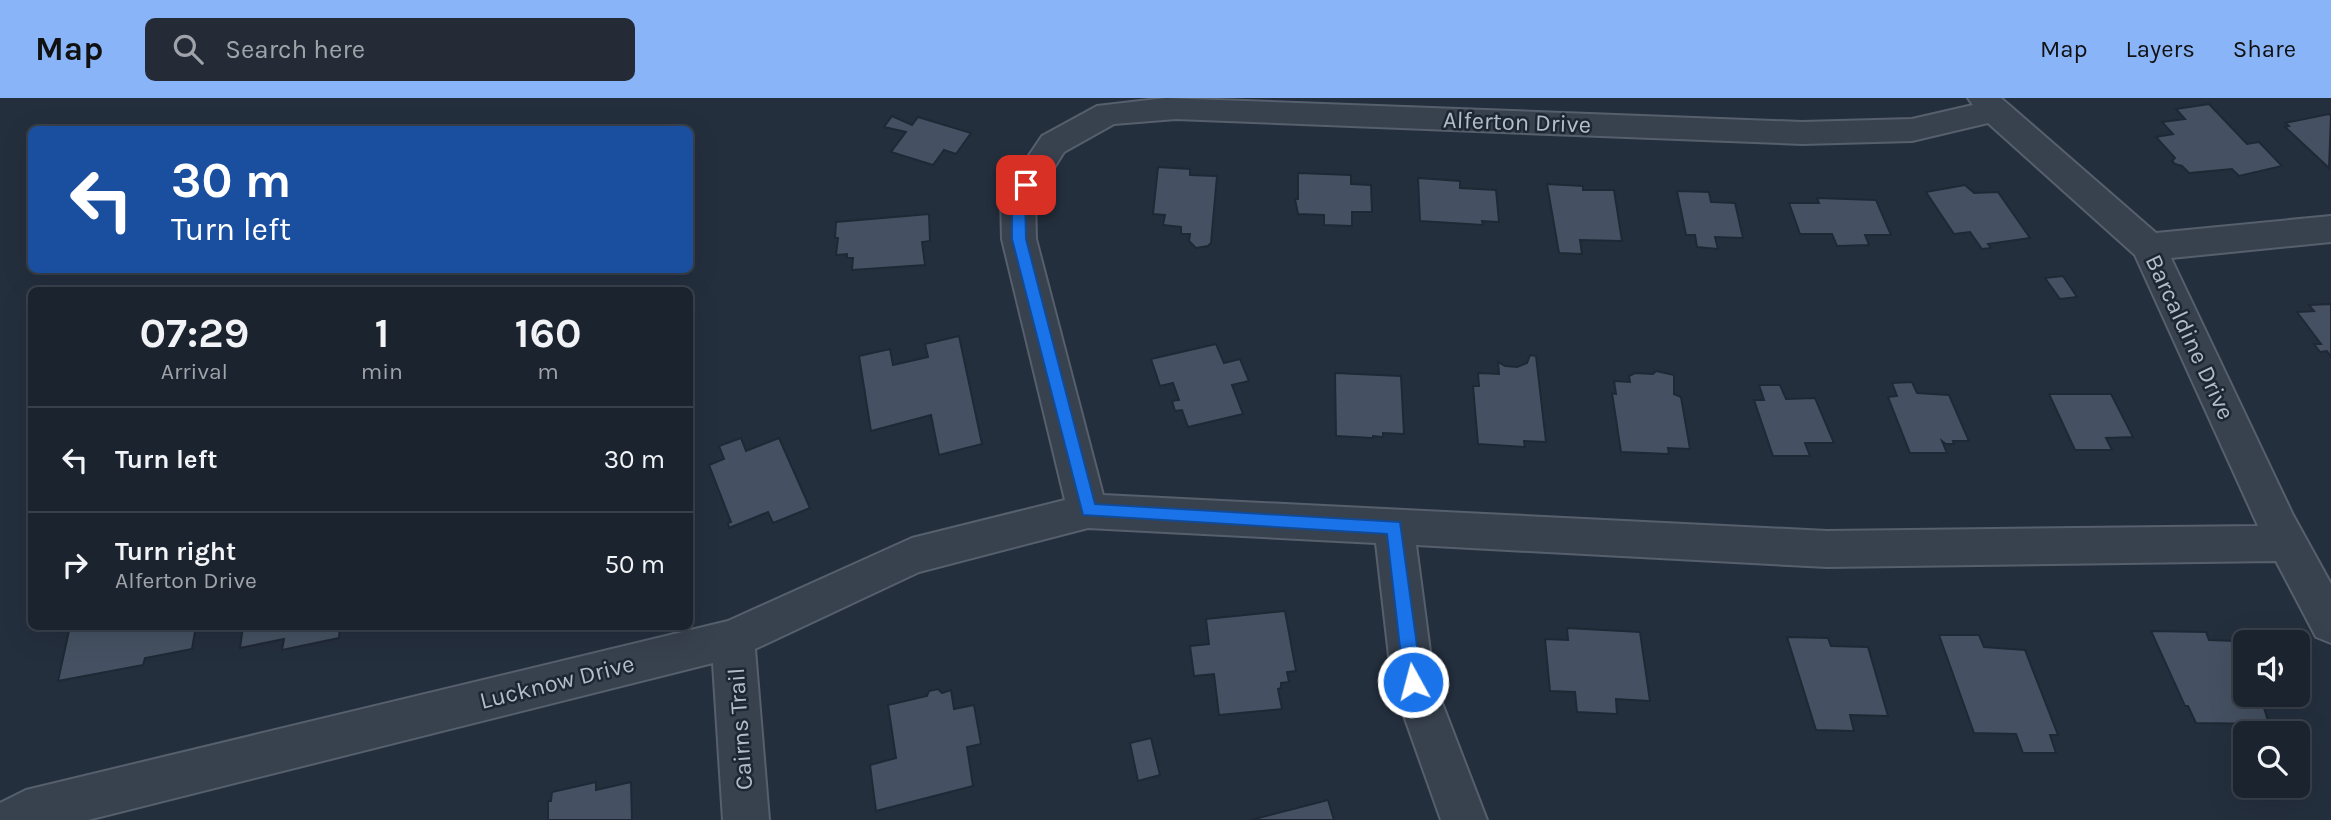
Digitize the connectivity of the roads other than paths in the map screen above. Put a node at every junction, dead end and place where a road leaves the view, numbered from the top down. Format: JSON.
{"nodes":[{"id":1,"x":1989,"y":104,"type":"edge"},
{"id":2,"x":2331,"y":229,"type":"edge"},
{"id":3,"x":2149,"y":247,"type":"junction"},
{"id":4,"x":1088,"y":510,"type":"junction"},
{"id":5,"x":1394,"y":527,"type":"junction"},
{"id":6,"x":2287,"y":543,"type":"junction"},
{"id":7,"x":2331,"y":625,"type":"edge"},
{"id":8,"x":733,"y":639,"type":"junction"},
{"id":9,"x":15,"y":820,"type":"edge"},
{"id":10,"x":746,"y":820,"type":"edge"},
{"id":11,"x":1464,"y":820,"type":"edge"}],
"edges":[{"from":1,"to":3,"type":"street","name":"Barcaldine Drive"},
{"from":1,"to":4,"type":"street","name":"Alferton Drive"},
{"from":2,"to":3,"type":"street"},
{"from":3,"to":6,"type":"street","name":"Barcaldine Drive"},
{"from":4,"to":5,"type":"street","name":"Lucknow Drive"},
{"from":4,"to":8,"type":"street","name":"Lucknow Drive"},
{"from":5,"to":6,"type":"street","name":"Lucknow Drive"},
{"from":5,"to":11,"type":"street"},
{"from":6,"to":7,"type":"street","name":"Barcaldine Drive"},
{"from":8,"to":9,"type":"street","name":"Lucknow Drive"},
{"from":8,"to":10,"type":"street","name":"Cairns Trail"}]}
